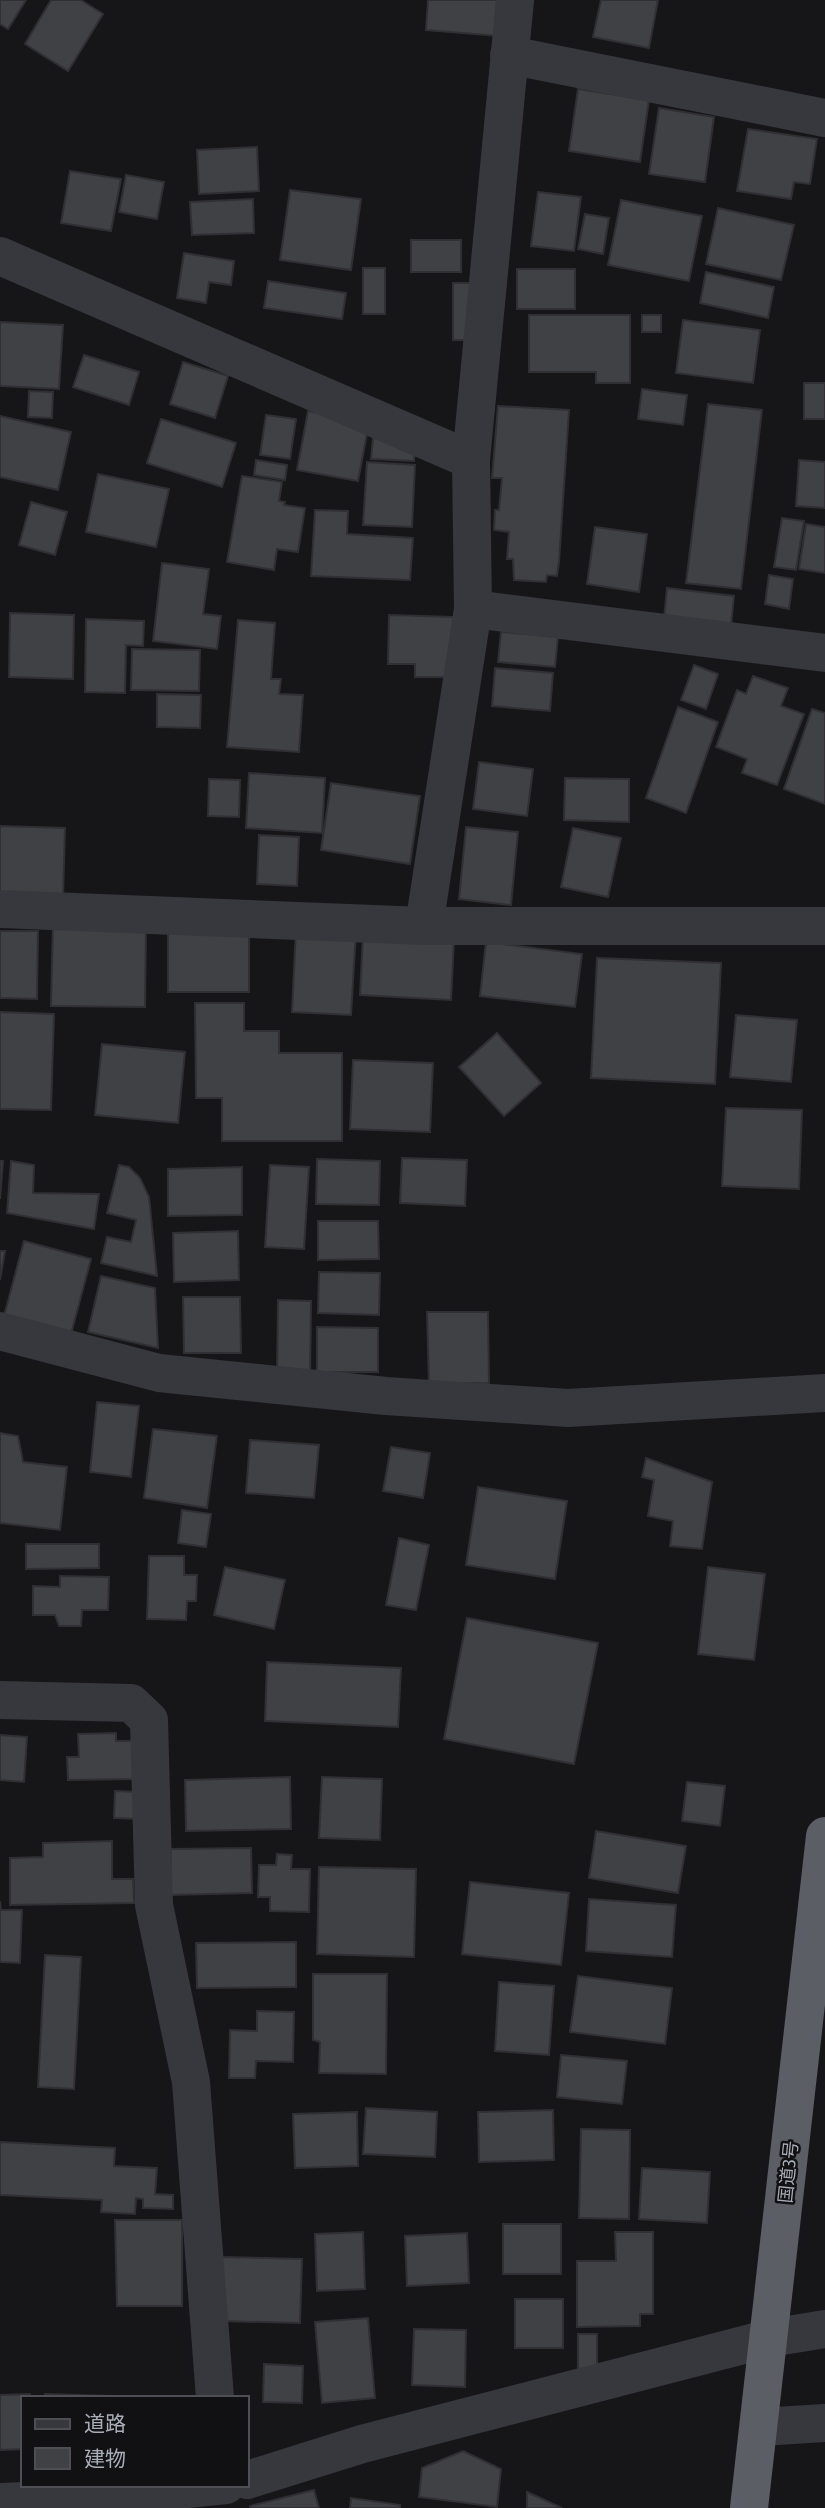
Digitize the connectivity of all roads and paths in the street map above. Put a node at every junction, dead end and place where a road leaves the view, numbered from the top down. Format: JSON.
{"nodes":[{"id":1,"x":515,"y":0,"type":"edge"},
{"id":2,"x":509,"y":55,"type":"junction"},
{"id":3,"x":825,"y":118,"type":"edge"},
{"id":4,"x":0,"y":256,"type":"edge"},
{"id":5,"x":471,"y":460,"type":"junction"},
{"id":6,"x":473,"y":608,"type":"junction"},
{"id":7,"x":825,"y":653,"type":"edge"},
{"id":8,"x":0,"y":909,"type":"edge"},
{"id":9,"x":424,"y":926,"type":"junction"},
{"id":10,"x":825,"y":926,"type":"edge"},
{"id":11,"x":0,"y":1331,"type":"edge"},
{"id":12,"x":825,"y":1393,"type":"edge"},
{"id":13,"x":0,"y":1700,"type":"edge"},
{"id":14,"x":825,"y":1836,"type":"edge"},
{"id":15,"x":820,"y":1933,"type":"edge"},
{"id":16,"x":825,"y":2329,"type":"edge"},
{"id":17,"x":770,"y":2338,"type":"junction"},
{"id":18,"x":215,"y":2396,"type":"edge"},
{"id":19,"x":825,"y":2423,"type":"edge"},
{"id":20,"x":760,"y":2427,"type":"junction"},
{"id":21,"x":248,"y":2480,"type":"edge"},
{"id":22,"x":210,"y":2487,"type":"edge"},
{"id":23,"x":229,"y":2487,"type":"edge"},
{"id":24,"x":0,"y":2502,"type":"edge"},
{"id":25,"x":234,"y":2508,"type":"edge"},
{"id":26,"x":749,"y":2508,"type":"edge"}],
"edges":[{"from":1,"to":2,"type":"street"},
{"from":2,"to":3,"type":"street"},
{"from":2,"to":5,"type":"street"},
{"from":4,"to":5,"type":"street"},
{"from":5,"to":6,"type":"street"},
{"from":6,"to":7,"type":"street"},
{"from":6,"to":9,"type":"street"},
{"from":8,"to":9,"type":"street"},
{"from":9,"to":10,"type":"street"},
{"from":11,"to":12,"type":"street"},
{"from":13,"to":18,"type":"street"},
{"from":14,"to":15,"type":"highway","name":"国道3号"},
{"from":15,"to":17,"type":"highway","name":"国道3号"},
{"from":16,"to":17,"type":"street"},
{"from":17,"to":20,"type":"highway","name":"国道3号"},
{"from":17,"to":21,"type":"street"},
{"from":19,"to":20,"type":"street"},
{"from":20,"to":26,"type":"highway","name":"国道3号"},
{"from":22,"to":24,"type":"street"},
{"from":23,"to":25,"type":"street"}]}
